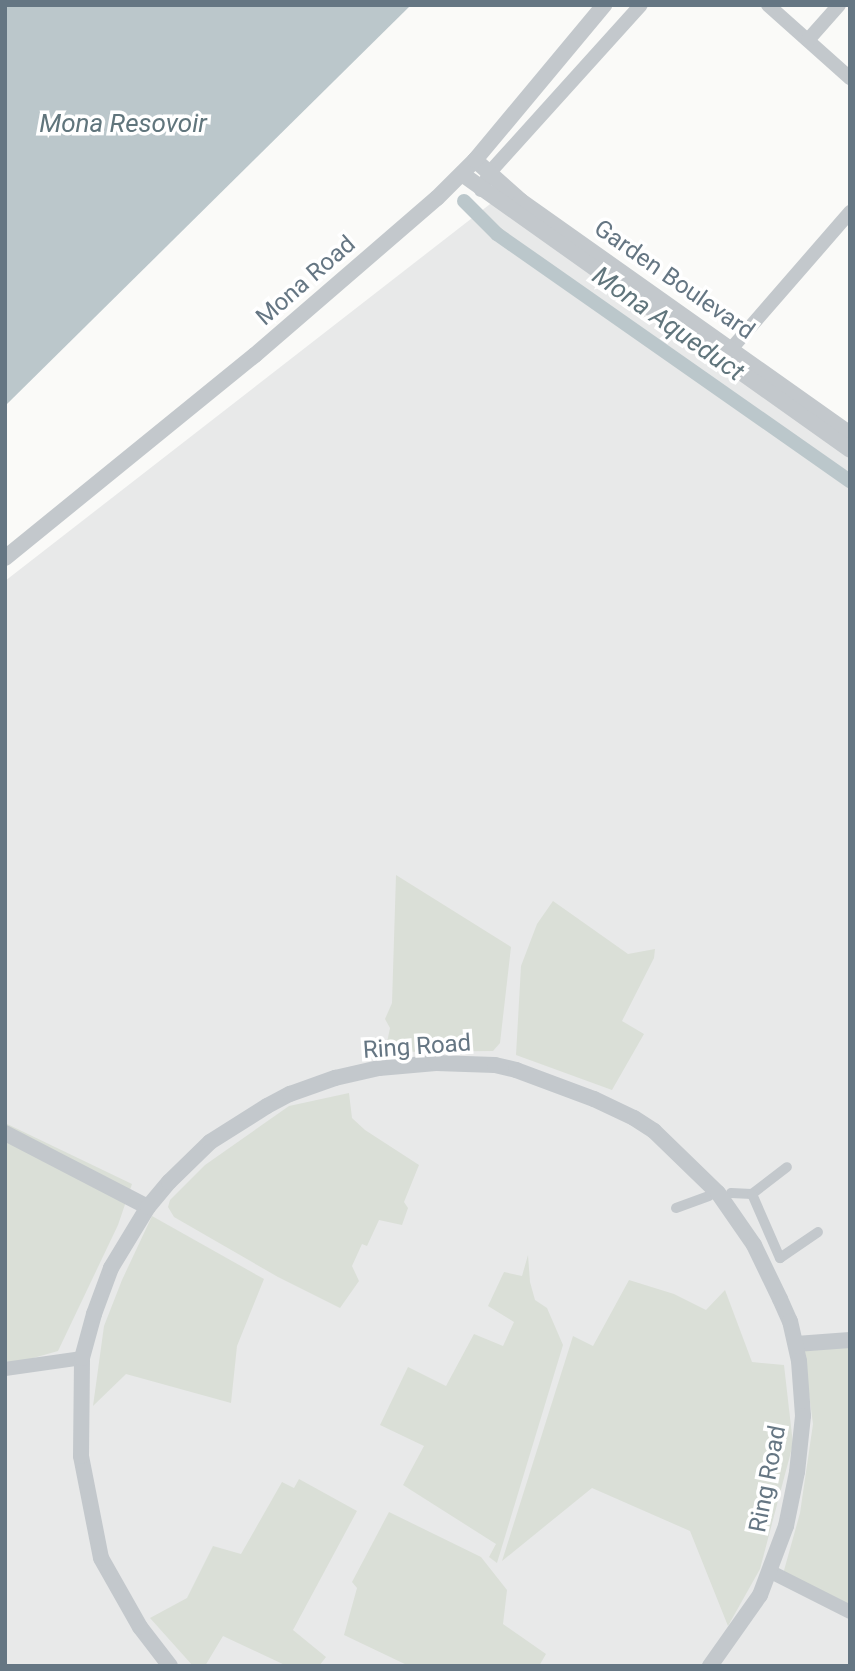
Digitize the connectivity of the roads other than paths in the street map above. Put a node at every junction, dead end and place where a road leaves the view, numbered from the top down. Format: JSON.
{"nodes":[{"id":1,"x":604,"y":5,"type":"edge"},
{"id":2,"x":641,"y":5,"type":"edge"},
{"id":3,"x":768,"y":5,"type":"edge"},
{"id":4,"x":839,"y":5,"type":"edge"},
{"id":5,"x":808,"y":40,"type":"junction"},
{"id":6,"x":850,"y":78,"type":"edge"},
{"id":7,"x":475,"y":160,"type":"junction"},
{"id":8,"x":490,"y":172,"type":"junction"},
{"id":9,"x":462,"y":174,"type":"junction"},
{"id":10,"x":481,"y":190,"type":"junction"},
{"id":11,"x":849,"y":214,"type":"edge"},
{"id":12,"x":727,"y":354,"type":"junction"},
{"id":13,"x":850,"y":434,"type":"edge"},
{"id":14,"x":850,"y":450,"type":"edge"},
{"id":15,"x":5,"y":558,"type":"edge"},
{"id":16,"x":5,"y":1133,"type":"edge"},
{"id":17,"x":787,"y":1167,"type":"dead end"},
{"id":18,"x":731,"y":1193,"type":"dead end"},
{"id":19,"x":752,"y":1194,"type":"junction"},
{"id":20,"x":709,"y":1196,"type":"dead end"},
{"id":21,"x":148,"y":1207,"type":"junction"},
{"id":22,"x":676,"y":1208,"type":"dead end"},
{"id":23,"x":818,"y":1232,"type":"dead end"},
{"id":24,"x":850,"y":1340,"type":"edge"},
{"id":25,"x":796,"y":1344,"type":"junction"},
{"id":26,"x":82,"y":1359,"type":"junction"},
{"id":27,"x":5,"y":1369,"type":"edge"},
{"id":28,"x":769,"y":1571,"type":"junction"},
{"id":29,"x":850,"y":1612,"type":"edge"},
{"id":30,"x":170,"y":1666,"type":"edge"},
{"id":31,"x":710,"y":1666,"type":"edge"}],
"edges":[{"from":1,"to":7,"type":"street","name":"Mona Road"},
{"from":2,"to":8,"type":"street"},
{"from":3,"to":5,"type":"street"},
{"from":4,"to":5,"type":"street"},
{"from":5,"to":6,"type":"street"},
{"from":7,"to":8,"type":"street","name":"Garden Boulevard"},
{"from":7,"to":9,"type":"street","name":"Mona Road"},
{"from":8,"to":10,"type":"street"},
{"from":8,"to":12,"type":"street","name":"Garden Boulevard"},
{"from":9,"to":10,"type":"street","name":"Garden Boulevard"},
{"from":9,"to":15,"type":"street","name":"Mona Road"},
{"from":10,"to":12,"type":"street","name":"Garden Boulevard"},
{"from":11,"to":12,"type":"street"},
{"from":12,"to":13,"type":"street","name":"Garden Boulevard"},
{"from":12,"to":14,"type":"street","name":"Garden Boulevard"},
{"from":16,"to":21,"type":"street"},
{"from":17,"to":19,"type":"street"},
{"from":18,"to":19,"type":"street"},
{"from":19,"to":23,"type":"street"},
{"from":20,"to":22,"type":"street"},
{"from":21,"to":25,"type":"street","name":"Ring Road"},
{"from":21,"to":26,"type":"street","name":"Ring Road"},
{"from":24,"to":25,"type":"street"},
{"from":25,"to":28,"type":"street","name":"Ring Road"},
{"from":26,"to":27,"type":"street"},
{"from":26,"to":30,"type":"street","name":"Ring Road"},
{"from":28,"to":29,"type":"street"},
{"from":28,"to":31,"type":"street","name":"Ring Road"}]}
